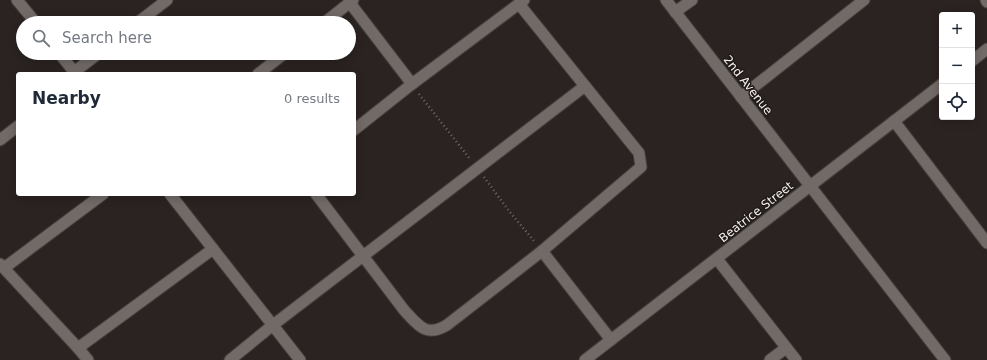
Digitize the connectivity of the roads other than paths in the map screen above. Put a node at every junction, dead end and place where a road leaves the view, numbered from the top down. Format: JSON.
{"nodes":[{"id":1,"x":18,"y":0,"type":"edge"},
{"id":2,"x":167,"y":0,"type":"edge"},
{"id":3,"x":666,"y":0,"type":"edge"},
{"id":4,"x":692,"y":0,"type":"edge"},
{"id":5,"x":864,"y":0,"type":"edge"},
{"id":6,"x":351,"y":1,"type":"edge"},
{"id":7,"x":521,"y":2,"type":"edge"},
{"id":8,"x":675,"y":12,"type":"junction"},
{"id":9,"x":31,"y":16,"type":"edge"},
{"id":10,"x":147,"y":16,"type":"edge"},
{"id":11,"x":333,"y":16,"type":"edge"},
{"id":12,"x":987,"y":49,"type":"edge"},
{"id":13,"x":975,"y":59,"type":"edge"},
{"id":14,"x":65,"y":60,"type":"edge"},
{"id":15,"x":91,"y":60,"type":"edge"},
{"id":16,"x":276,"y":60,"type":"edge"},
{"id":17,"x":74,"y":72,"type":"edge"},
{"id":18,"x":76,"y":72,"type":"edge"},
{"id":19,"x":261,"y":72,"type":"edge"},
{"id":20,"x":412,"y":84,"type":"junction"},
{"id":21,"x":585,"y":86,"type":"junction"},
{"id":22,"x":939,"y":86,"type":"edge"},
{"id":23,"x":741,"y":97,"type":"junction"},
{"id":24,"x":894,"y":121,"type":"junction"},
{"id":25,"x":16,"y":128,"type":"edge"},
{"id":26,"x":356,"y":128,"type":"edge"},
{"id":27,"x":0,"y":140,"type":"edge"},
{"id":28,"x":810,"y":186,"type":"junction"},
{"id":29,"x":100,"y":196,"type":"edge"},
{"id":30,"x":172,"y":196,"type":"edge"},
{"id":31,"x":318,"y":196,"type":"edge"},
{"id":32,"x":987,"y":243,"type":"edge"},
{"id":33,"x":213,"y":249,"type":"junction"},
{"id":34,"x":542,"y":251,"type":"junction"},
{"id":35,"x":363,"y":256,"type":"junction"},
{"id":36,"x":716,"y":259,"type":"junction"},
{"id":37,"x":2,"y":266,"type":"edge"},
{"id":38,"x":273,"y":325,"type":"junction"},
{"id":39,"x":611,"y":340,"type":"junction"},
{"id":40,"x":78,"y":348,"type":"junction"},
{"id":41,"x":786,"y":348,"type":"junction"},
{"id":42,"x":88,"y":360,"type":"edge"},
{"id":43,"x":230,"y":360,"type":"edge"},
{"id":44,"x":300,"y":360,"type":"edge"},
{"id":45,"x":585,"y":360,"type":"edge"},
{"id":46,"x":770,"y":360,"type":"edge"},
{"id":47,"x":796,"y":360,"type":"edge"},
{"id":48,"x":945,"y":360,"type":"edge"}],
"edges":[{"from":1,"to":9,"type":"street"},
{"from":2,"to":10,"type":"street"},
{"from":3,"to":8,"type":"street","name":"2nd Avenue"},
{"from":4,"to":8,"type":"street"},
{"from":5,"to":23,"type":"street"},
{"from":6,"to":11,"type":"street"},
{"from":6,"to":20,"type":"street"},
{"from":7,"to":20,"type":"street"},
{"from":7,"to":21,"type":"street"},
{"from":8,"to":23,"type":"street","name":"2nd Avenue"},
{"from":12,"to":13,"type":"street"},
{"from":14,"to":17,"type":"street"},
{"from":15,"to":18,"type":"street"},
{"from":16,"to":19,"type":"street"},
{"from":20,"to":26,"type":"street"},
{"from":21,"to":34,"type":"street"},
{"from":21,"to":35,"type":"street"},
{"from":22,"to":24,"type":"street","name":"Beatrice Street"},
{"from":23,"to":28,"type":"street","name":"2nd Avenue"},
{"from":24,"to":28,"type":"street","name":"Beatrice Street"},
{"from":24,"to":32,"type":"street"},
{"from":25,"to":27,"type":"street"},
{"from":28,"to":36,"type":"street","name":"Beatrice Street"},
{"from":28,"to":48,"type":"street","name":"2nd Avenue"},
{"from":29,"to":37,"type":"street"},
{"from":30,"to":33,"type":"street"},
{"from":31,"to":35,"type":"street"},
{"from":33,"to":38,"type":"street"},
{"from":33,"to":40,"type":"street"},
{"from":34,"to":35,"type":"street"},
{"from":34,"to":39,"type":"street"},
{"from":35,"to":38,"type":"street"},
{"from":36,"to":39,"type":"street","name":"Beatrice Street"},
{"from":36,"to":41,"type":"street"},
{"from":37,"to":40,"type":"street"},
{"from":38,"to":43,"type":"street"},
{"from":38,"to":44,"type":"street"},
{"from":39,"to":45,"type":"street","name":"Beatrice Street"},
{"from":40,"to":42,"type":"street"},
{"from":41,"to":46,"type":"street"},
{"from":41,"to":47,"type":"street"}]}
